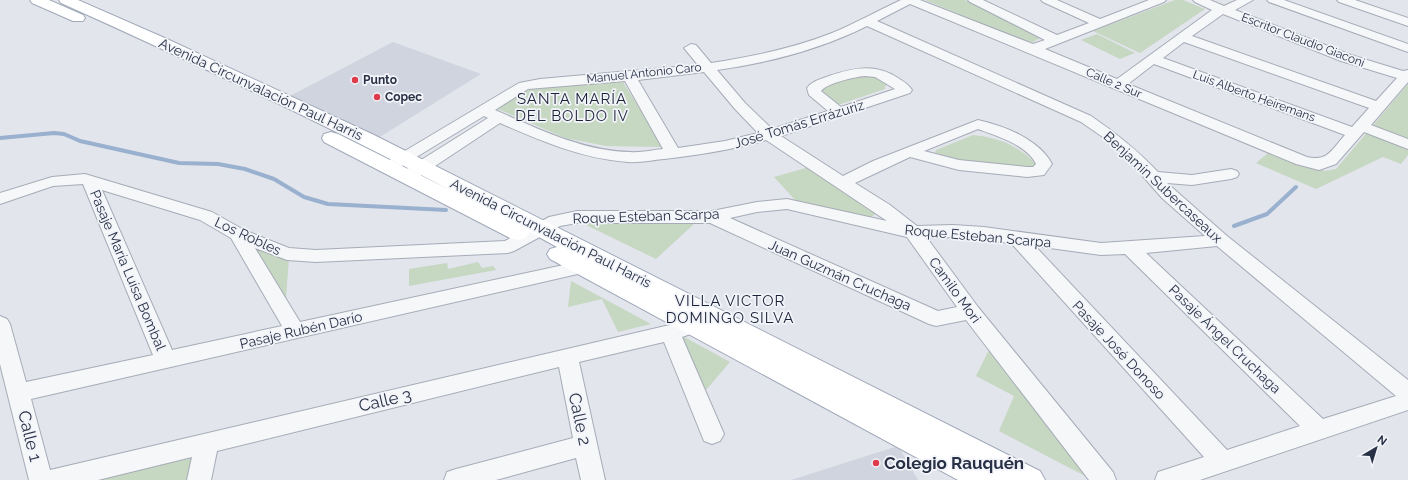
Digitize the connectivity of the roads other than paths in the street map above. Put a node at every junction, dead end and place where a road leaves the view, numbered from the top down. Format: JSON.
{"nodes":[{"id":1,"x":37,"y":0,"type":"edge"},
{"id":2,"x":66,"y":0,"type":"edge"},
{"id":3,"x":910,"y":0,"type":"edge"},
{"id":4,"x":974,"y":0,"type":"edge"},
{"id":5,"x":1047,"y":0,"type":"edge"},
{"id":6,"x":1122,"y":0,"type":"edge"},
{"id":7,"x":1160,"y":0,"type":"edge"},
{"id":8,"x":1199,"y":0,"type":"edge"},
{"id":9,"x":1247,"y":0,"type":"edge"},
{"id":10,"x":1273,"y":0,"type":"edge"},
{"id":11,"x":1343,"y":0,"type":"edge"},
{"id":12,"x":1139,"y":8,"type":"junction"},
{"id":13,"x":1223,"y":10,"type":"junction"},
{"id":14,"x":866,"y":21,"type":"junction"},
{"id":15,"x":1408,"y":22,"type":"edge"},
{"id":16,"x":1099,"y":23,"type":"junction"},
{"id":17,"x":1182,"y":37,"type":"junction"},
{"id":18,"x":1056,"y":40,"type":"junction"},
{"id":19,"x":691,"y":48,"type":"dead end"},
{"id":20,"x":1408,"y":48,"type":"edge"},
{"id":21,"x":1033,"y":49,"type":"junction"},
{"id":22,"x":1153,"y":59,"type":"junction"},
{"id":23,"x":707,"y":67,"type":"junction"},
{"id":24,"x":629,"y":76,"type":"junction"},
{"id":25,"x":1407,"y":76,"type":"edge"},
{"id":26,"x":1117,"y":85,"type":"junction"},
{"id":27,"x":1379,"y":107,"type":"junction"},
{"id":28,"x":483,"y":110,"type":"junction"},
{"id":29,"x":838,"y":112,"type":"junction"},
{"id":30,"x":499,"y":117,"type":"junction"},
{"id":31,"x":1358,"y":130,"type":"junction"},
{"id":32,"x":770,"y":136,"type":"junction"},
{"id":33,"x":1408,"y":144,"type":"edge"},
{"id":34,"x":908,"y":152,"type":"junction"},
{"id":35,"x":674,"y":154,"type":"junction"},
{"id":36,"x":406,"y":167,"type":"junction"},
{"id":37,"x":1231,"y":174,"type":"dead end"},
{"id":38,"x":1151,"y":177,"type":"junction"},
{"id":39,"x":90,"y":181,"type":"junction"},
{"id":40,"x":842,"y":183,"type":"junction"},
{"id":41,"x":0,"y":199,"type":"edge"},
{"id":42,"x":712,"y":217,"type":"junction"},
{"id":43,"x":913,"y":232,"type":"junction"},
{"id":44,"x":534,"y":233,"type":"junction"},
{"id":45,"x":238,"y":234,"type":"junction"},
{"id":46,"x":1016,"y":237,"type":"junction"},
{"id":47,"x":1221,"y":240,"type":"junction"},
{"id":48,"x":1130,"y":248,"type":"junction"},
{"id":49,"x":582,"y":267,"type":"junction"},
{"id":50,"x":971,"y":312,"type":"junction"},
{"id":51,"x":705,"y":322,"type":"junction"},
{"id":52,"x":0,"y":324,"type":"edge"},
{"id":53,"x":295,"y":331,"type":"junction"},
{"id":54,"x":670,"y":332,"type":"junction"},
{"id":55,"x":567,"y":357,"type":"junction"},
{"id":56,"x":166,"y":360,"type":"junction"},
{"id":57,"x":19,"y":393,"type":"junction"},
{"id":58,"x":1408,"y":393,"type":"edge"},
{"id":59,"x":1408,"y":401,"type":"edge"},
{"id":60,"x":1320,"y":430,"type":"junction"},
{"id":61,"x":712,"y":434,"type":"dead end"},
{"id":62,"x":207,"y":442,"type":"junction"},
{"id":63,"x":586,"y":445,"type":"junction"},
{"id":64,"x":1223,"y":462,"type":"junction"},
{"id":65,"x":41,"y":480,"type":"edge"},
{"id":66,"x":54,"y":480,"type":"edge"},
{"id":67,"x":199,"y":480,"type":"edge"},
{"id":68,"x":456,"y":480,"type":"edge"},
{"id":69,"x":593,"y":480,"type":"edge"},
{"id":70,"x":986,"y":480,"type":"edge"},
{"id":71,"x":1030,"y":480,"type":"edge"},
{"id":72,"x":1104,"y":480,"type":"edge"},
{"id":73,"x":1167,"y":480,"type":"edge"}],
"edges":[{"from":1,"to":36,"type":"main road","name":"Avenida Circunvalación Paul Harris"},
{"from":2,"to":36,"type":"main road","name":"Avenida Circunvalación Paul Harris"},
{"from":3,"to":14,"type":"street","name":"Manuel Antonio Caro"},
{"from":3,"to":21,"type":"street","name":"Calle 2 Sur"},
{"from":4,"to":18,"type":"street"},
{"from":5,"to":16,"type":"street"},
{"from":6,"to":12,"type":"street"},
{"from":7,"to":12,"type":"street"},
{"from":8,"to":13,"type":"street","name":"Escritor Claudio Giaconi"},
{"from":9,"to":13,"type":"street"},
{"from":10,"to":20,"type":"street"},
{"from":11,"to":15,"type":"street"},
{"from":12,"to":16,"type":"street"},
{"from":13,"to":17,"type":"street"},
{"from":13,"to":25,"type":"street","name":"Escritor Claudio Giaconi"},
{"from":14,"to":23,"type":"street","name":"Manuel Antonio Caro"},
{"from":14,"to":38,"type":"street","name":"Benjamín Subercaseaux"},
{"from":16,"to":18,"type":"street"},
{"from":17,"to":22,"type":"street"},
{"from":17,"to":27,"type":"street"},
{"from":18,"to":21,"type":"street"},
{"from":19,"to":23,"type":"street","name":"Camilo Mori"},
{"from":21,"to":26,"type":"street","name":"Calle 2 Sur"},
{"from":22,"to":26,"type":"street"},
{"from":22,"to":31,"type":"street","name":"Luis Alberto Heiremans"},
{"from":23,"to":24,"type":"street","name":"Manuel Antonio Caro"},
{"from":23,"to":32,"type":"street","name":"Camilo Mori"},
{"from":24,"to":28,"type":"street","name":"Manuel Antonio Caro"},
{"from":24,"to":35,"type":"street"},
{"from":25,"to":27,"type":"street"},
{"from":26,"to":31,"type":"street","name":"Calle 2 Sur"},
{"from":27,"to":31,"type":"street"},
{"from":28,"to":30,"type":"street","name":"José Tomás Errázuriz"},
{"from":28,"to":36,"type":"street","name":"Manuel Antonio Caro"},
{"from":29,"to":29,"type":"street","name":"José Tomás Errázuriz"},
{"from":29,"to":32,"type":"street","name":"José Tomás Errázuriz"},
{"from":30,"to":35,"type":"street","name":"José Tomás Errázuriz"},
{"from":30,"to":36,"type":"street"},
{"from":31,"to":33,"type":"street","name":"Luis Alberto Heiremans"},
{"from":32,"to":35,"type":"street","name":"José Tomás Errázuriz"},
{"from":32,"to":40,"type":"street","name":"Camilo Mori"},
{"from":34,"to":34,"type":"street"},
{"from":34,"to":40,"type":"street"},
{"from":36,"to":44,"type":"main road","name":"Avenida Circunvalación Paul Harris"},
{"from":37,"to":38,"type":"street"},
{"from":38,"to":47,"type":"street","name":"Benjamín Subercaseaux"},
{"from":39,"to":41,"type":"street","name":"Los Robles"},
{"from":39,"to":45,"type":"street","name":"Los Robles"},
{"from":39,"to":56,"type":"street","name":"Pasaje María Luísa Bombal"},
{"from":40,"to":43,"type":"street","name":"Camilo Mori"},
{"from":42,"to":43,"type":"street","name":"Roque Esteban Scarpa"},
{"from":42,"to":44,"type":"street","name":"Roque Esteban Scarpa"},
{"from":42,"to":50,"type":"street","name":"Juan Guzmán Cruchaga"},
{"from":43,"to":46,"type":"street","name":"Roque Esteban Scarpa"},
{"from":43,"to":50,"type":"street","name":"Camilo Mori"},
{"from":44,"to":45,"type":"street","name":"Los Robles"},
{"from":44,"to":49,"type":"main road","name":"Avenida Circunvalación Paul Harris"},
{"from":44,"to":51,"type":"main road","name":"Avenida Circunvalación Paul Harris"},
{"from":45,"to":53,"type":"street"},
{"from":46,"to":48,"type":"street","name":"Roque Esteban Scarpa"},
{"from":46,"to":64,"type":"street","name":"Pasaje José Donoso"},
{"from":47,"to":48,"type":"street","name":"Roque Esteban Scarpa"},
{"from":47,"to":58,"type":"street","name":"Benjamín Subercaseaux"},
{"from":48,"to":60,"type":"street","name":"Pasaje Ángel Cruchaga"},
{"from":49,"to":51,"type":"main road","name":"Avenida Circunvalación Paul Harris"},
{"from":49,"to":53,"type":"street","name":"Pasaje Rubén Darío"},
{"from":50,"to":72,"type":"street","name":"Camilo Mori"},
{"from":51,"to":54,"type":"street","name":"Calle 3"},
{"from":51,"to":70,"type":"main road","name":"Avenida Circunvalación Paul Harris"},
{"from":51,"to":71,"type":"main road","name":"Avenida Circunvalación Paul Harris"},
{"from":52,"to":57,"type":"street","name":"Calle 1"},
{"from":53,"to":56,"type":"street","name":"Pasaje Rubén Darío"},
{"from":54,"to":55,"type":"street","name":"Calle 3"},
{"from":54,"to":61,"type":"street"},
{"from":55,"to":62,"type":"street","name":"Calle 3"},
{"from":55,"to":63,"type":"street","name":"Calle 2"},
{"from":56,"to":57,"type":"street","name":"Pasaje Rubén Darío"},
{"from":57,"to":65,"type":"street","name":"Calle 1"},
{"from":59,"to":60,"type":"street"},
{"from":60,"to":64,"type":"street"},
{"from":62,"to":66,"type":"street","name":"Calle 3"},
{"from":62,"to":67,"type":"street"},
{"from":63,"to":68,"type":"street"},
{"from":63,"to":69,"type":"street","name":"Calle 2"},
{"from":64,"to":73,"type":"street"}]}
